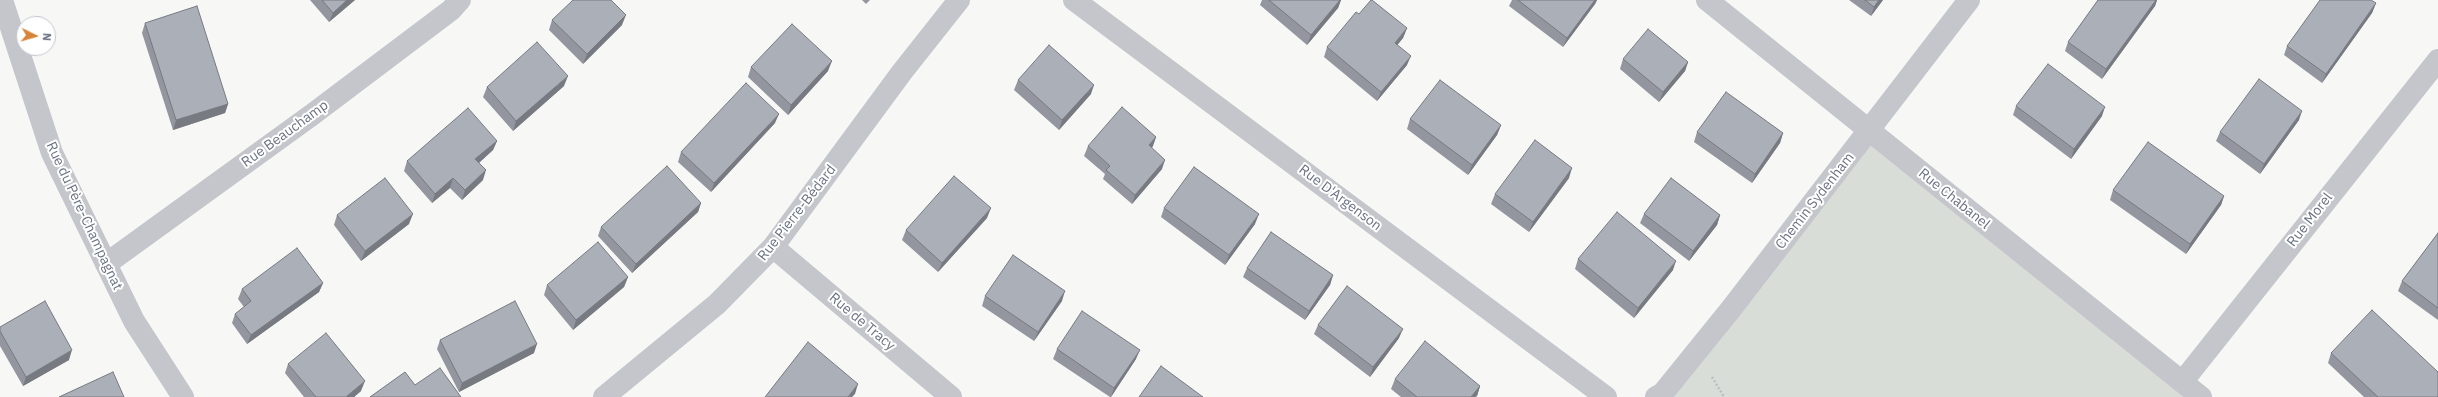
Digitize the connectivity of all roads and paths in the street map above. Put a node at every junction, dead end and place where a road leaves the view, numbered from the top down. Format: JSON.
{"nodes":[{"id":1,"x":2,"y":0,"type":"edge"},
{"id":2,"x":460,"y":0,"type":"edge"},
{"id":3,"x":959,"y":0,"type":"edge"},
{"id":4,"x":1074,"y":0,"type":"edge"},
{"id":5,"x":1707,"y":0,"type":"edge"},
{"id":6,"x":1969,"y":0,"type":"edge"},
{"id":7,"x":2438,"y":60,"type":"edge"},
{"id":8,"x":1868,"y":131,"type":"junction"},
{"id":9,"x":773,"y":247,"type":"junction"},
{"id":10,"x":106,"y":264,"type":"junction"},
{"id":11,"x":2183,"y":381,"type":"junction"},
{"id":12,"x":183,"y":397,"type":"edge"},
{"id":13,"x":604,"y":397,"type":"edge"},
{"id":14,"x":951,"y":397,"type":"edge"},
{"id":15,"x":1606,"y":397,"type":"edge"},
{"id":16,"x":1656,"y":397,"type":"edge"},
{"id":17,"x":2202,"y":397,"type":"edge"}],
"edges":[{"from":1,"to":10,"type":"street","name":"Rue du Père-Champagnat"},
{"from":2,"to":10,"type":"street","name":"Rue Beauchamp"},
{"from":3,"to":9,"type":"street","name":"Rue Pierre-Bédard"},
{"from":4,"to":15,"type":"street","name":"Rue D'Argenson"},
{"from":5,"to":8,"type":"street","name":"Rue Chabanel"},
{"from":6,"to":8,"type":"street","name":"Chemin Sydenham"},
{"from":7,"to":11,"type":"street","name":"Rue Morel"},
{"from":8,"to":11,"type":"street","name":"Rue Chabanel"},
{"from":8,"to":16,"type":"street","name":"Chemin Sydenham"},
{"from":9,"to":13,"type":"street","name":"Rue Pierre-Bédard"},
{"from":9,"to":14,"type":"street","name":"Rue de Tracy"},
{"from":10,"to":12,"type":"street","name":"Rue du Père-Champagnat"},
{"from":11,"to":17,"type":"street","name":"Rue Chabanel"}]}
